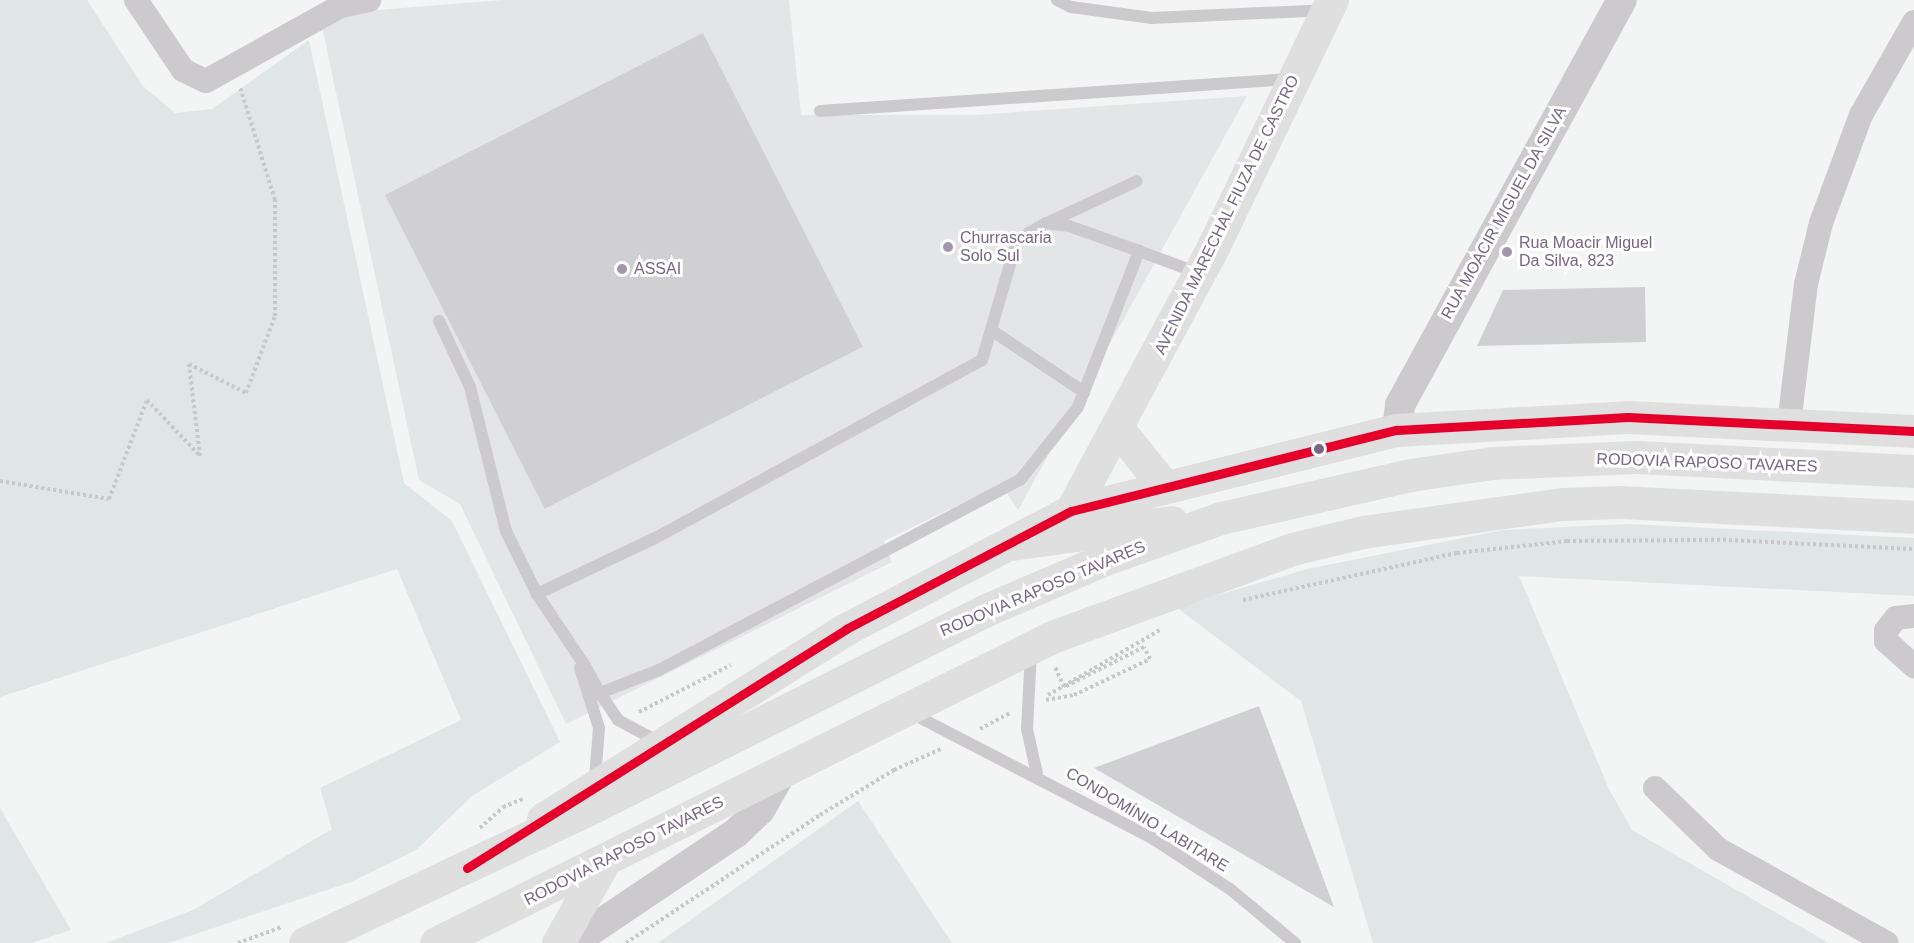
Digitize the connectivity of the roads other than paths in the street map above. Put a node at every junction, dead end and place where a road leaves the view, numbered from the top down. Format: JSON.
{"nodes":[{"id":1,"x":136,"y":0,"type":"edge"},
{"id":2,"x":369,"y":0,"type":"edge"},
{"id":3,"x":1056,"y":0,"type":"edge"},
{"id":4,"x":1622,"y":0,"type":"edge"},
{"id":5,"x":1330,"y":5,"type":"edge"},
{"id":6,"x":1914,"y":22,"type":"edge"},
{"id":7,"x":1295,"y":79,"type":"junction"},
{"id":8,"x":820,"y":111,"type":"dead end"},
{"id":9,"x":1137,"y":181,"type":"dead end"},
{"id":10,"x":1046,"y":224,"type":"junction"},
{"id":11,"x":1139,"y":251,"type":"junction"},
{"id":12,"x":1200,"y":273,"type":"junction"},
{"id":13,"x":439,"y":321,"type":"dead end"},
{"id":14,"x":991,"y":330,"type":"junction"},
{"id":15,"x":1084,"y":392,"type":"junction"},
{"id":16,"x":1789,"y":424,"type":"junction"},
{"id":17,"x":1119,"y":430,"type":"junction"},
{"id":18,"x":1396,"y":430,"type":"junction"},
{"id":19,"x":1914,"y":431,"type":"edge"},
{"id":20,"x":1914,"y":471,"type":"edge"},
{"id":21,"x":1163,"y":485,"type":"junction"},
{"id":22,"x":1071,"y":511,"type":"junction"},
{"id":23,"x":1914,"y":517,"type":"edge"},
{"id":24,"x":1221,"y":518,"type":"junction"},
{"id":25,"x":1011,"y":544,"type":"junction"},
{"id":26,"x":537,"y":594,"type":"junction"},
{"id":27,"x":1914,"y":616,"type":"edge"},
{"id":28,"x":1031,"y":649,"type":"junction"},
{"id":29,"x":1914,"y":666,"type":"edge"},
{"id":30,"x":595,"y":695,"type":"junction"},
{"id":31,"x":908,"y":711,"type":"junction"},
{"id":32,"x":663,"y":744,"type":"junction"},
{"id":33,"x":1036,"y":774,"type":"junction"},
{"id":34,"x":780,"y":775,"type":"junction"},
{"id":35,"x":594,"y":786,"type":"junction"},
{"id":36,"x":1656,"y":788,"type":"dead end"},
{"id":37,"x":603,"y":863,"type":"junction"},
{"id":38,"x":467,"y":868,"type":"junction"},
{"id":39,"x":305,"y":943,"type":"edge"},
{"id":40,"x":436,"y":943,"type":"edge"},
{"id":41,"x":558,"y":943,"type":"edge"},
{"id":42,"x":573,"y":943,"type":"edge"},
{"id":43,"x":1295,"y":943,"type":"edge"},
{"id":44,"x":1887,"y":943,"type":"edge"}],
"edges":[{"from":1,"to":2,"type":"street"},
{"from":3,"to":5,"type":"lane"},
{"from":4,"to":18,"type":"street","name":"RUA MOACIR MIGUEL DA SILVA"},
{"from":5,"to":7,"type":"main road","name":"AVENIDA MARECHAL FIUZA DE CASTRO"},
{"from":6,"to":16,"type":"street"},
{"from":7,"to":8,"type":"lane"},
{"from":7,"to":12,"type":"main road","name":"AVENIDA MARECHAL FIUZA DE CASTRO"},
{"from":9,"to":10,"type":"lane"},
{"from":10,"to":11,"type":"lane"},
{"from":10,"to":14,"type":"lane"},
{"from":11,"to":12,"type":"lane"},
{"from":11,"to":15,"type":"lane"},
{"from":12,"to":17,"type":"main road","name":"AVENIDA MARECHAL FIUZA DE CASTRO"},
{"from":13,"to":26,"type":"lane"},
{"from":14,"to":15,"type":"lane"},
{"from":14,"to":26,"type":"lane"},
{"from":15,"to":30,"type":"lane"},
{"from":16,"to":18,"type":"main road"},
{"from":16,"to":19,"type":"main road"},
{"from":17,"to":21,"type":"main road"},
{"from":17,"to":22,"type":"main road","name":"AVENIDA MARECHAL FIUZA DE CASTRO"},
{"from":18,"to":21,"type":"main road"},
{"from":20,"to":24,"type":"main road","name":"RODOVIA RAPOSO TAVARES"},
{"from":21,"to":22,"type":"main road"},
{"from":22,"to":25,"type":"main road"},
{"from":23,"to":28,"type":"main road","name":"RODOVIA RAPOSO TAVARES"},
{"from":24,"to":25,"type":"main road"},
{"from":24,"to":38,"type":"main road","name":"RODOVIA RAPOSO TAVARES"},
{"from":25,"to":32,"type":"main road"},
{"from":26,"to":30,"type":"lane"},
{"from":27,"to":29,"type":"street"},
{"from":28,"to":31,"type":"main road","name":"RODOVIA RAPOSO TAVARES"},
{"from":28,"to":33,"type":"lane"},
{"from":30,"to":32,"type":"lane"},
{"from":30,"to":35,"type":"lane"},
{"from":31,"to":33,"type":"lane","name":"CONDOMÍNIO LABITARE"},
{"from":31,"to":34,"type":"main road","name":"RODOVIA RAPOSO TAVARES"},
{"from":32,"to":35,"type":"main road"},
{"from":33,"to":43,"type":"lane","name":"CONDOMÍNIO LABITARE"},
{"from":34,"to":37,"type":"main road","name":"RODOVIA RAPOSO TAVARES"},
{"from":34,"to":42,"type":"street"},
{"from":35,"to":38,"type":"main road"},
{"from":36,"to":44,"type":"street"},
{"from":37,"to":40,"type":"main road","name":"RODOVIA RAPOSO TAVARES"},
{"from":37,"to":41,"type":"main road"},
{"from":38,"to":39,"type":"main road","name":"RODOVIA RAPOSO TAVARES"}]}
